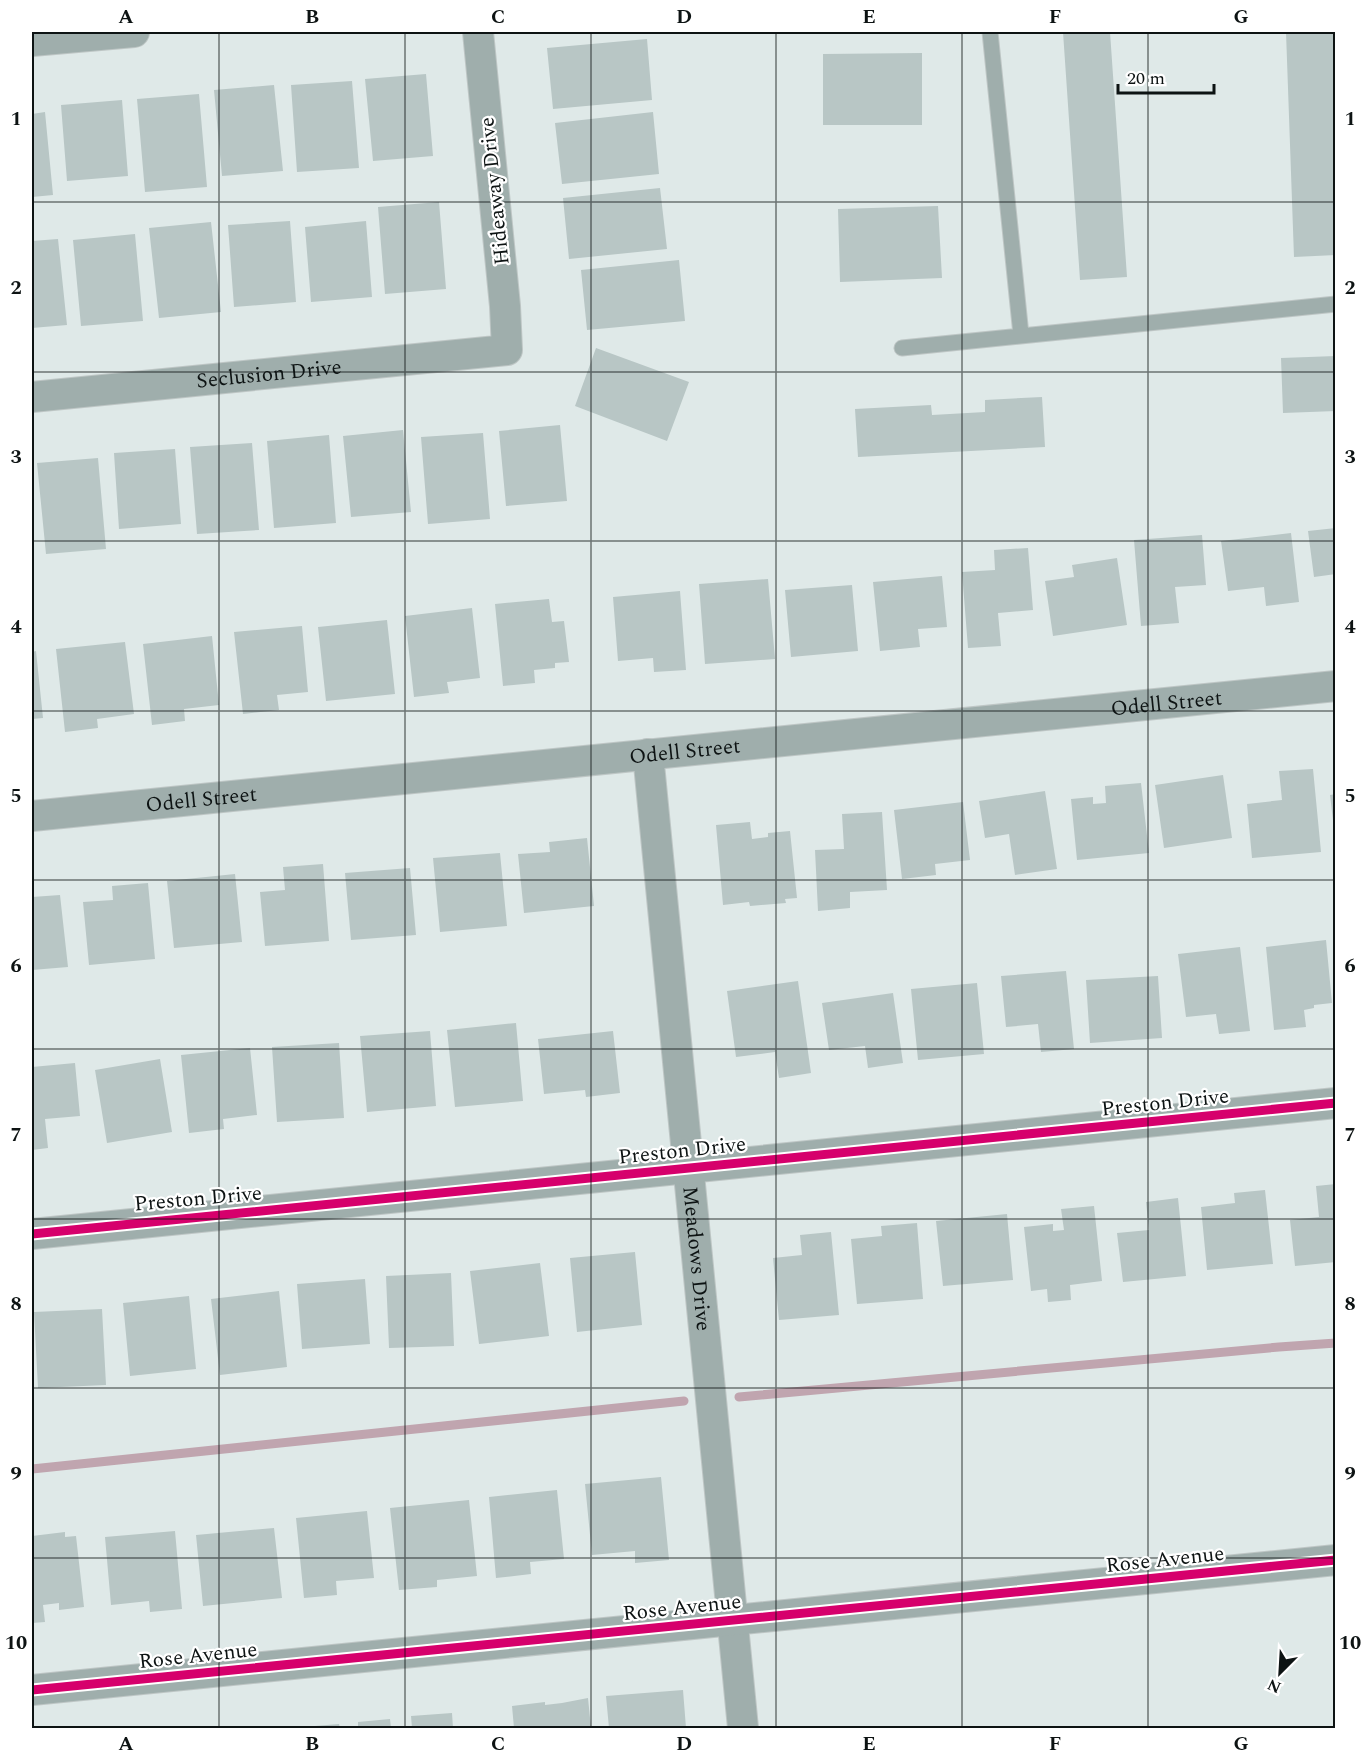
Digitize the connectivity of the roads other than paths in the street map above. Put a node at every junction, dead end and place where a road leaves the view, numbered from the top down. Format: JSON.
{"nodes":[{"id":1,"x":134,"y":32,"type":"edge"},
{"id":2,"x":478,"y":32,"type":"edge"},
{"id":3,"x":990,"y":32,"type":"edge"},
{"id":4,"x":32,"y":41,"type":"edge"},
{"id":5,"x":1335,"y":304,"type":"edge"},
{"id":6,"x":1022,"y":335,"type":"junction"},
{"id":7,"x":902,"y":348,"type":"dead end"},
{"id":8,"x":507,"y":350,"type":"joint"},
{"id":9,"x":32,"y":397,"type":"edge"},
{"id":10,"x":1335,"y":686,"type":"edge"},
{"id":11,"x":648,"y":754,"type":"junction"},
{"id":12,"x":32,"y":816,"type":"edge"},
{"id":13,"x":1335,"y":1103,"type":"edge"},
{"id":14,"x":688,"y":1168,"type":"junction"},
{"id":15,"x":32,"y":1234,"type":"edge"},
{"id":16,"x":1335,"y":1560,"type":"edge"},
{"id":17,"x":732,"y":1621,"type":"junction"},
{"id":18,"x":32,"y":1690,"type":"edge"},
{"id":19,"x":743,"y":1728,"type":"edge"}],
"edges":[{"from":1,"to":4,"type":"street"},
{"from":2,"to":8,"type":"street","name":"Hideaway Drive"},
{"from":3,"to":6,"type":"lane"},
{"from":5,"to":6,"type":"lane"},
{"from":6,"to":7,"type":"lane"},
{"from":8,"to":9,"type":"street","name":"Seclusion Drive"},
{"from":10,"to":11,"type":"street","name":"Odell Street"},
{"from":11,"to":12,"type":"street","name":"Odell Street"},
{"from":11,"to":14,"type":"street","name":"Meadows Drive"},
{"from":13,"to":14,"type":"street","name":"Preston Drive"},
{"from":14,"to":15,"type":"street","name":"Preston Drive"},
{"from":14,"to":17,"type":"street","name":"Meadows Drive"},
{"from":16,"to":17,"type":"street","name":"Rose Avenue"},
{"from":17,"to":18,"type":"street","name":"Rose Avenue"},
{"from":17,"to":19,"type":"street","name":"Meadows Drive"}]}
